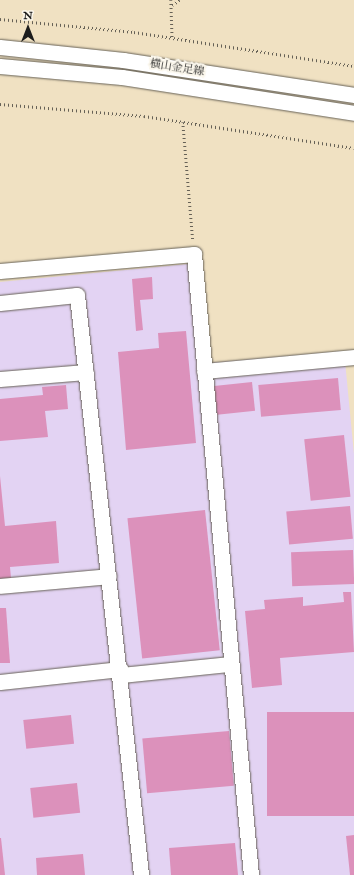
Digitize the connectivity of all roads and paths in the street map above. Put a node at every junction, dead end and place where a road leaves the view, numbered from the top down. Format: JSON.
{"nodes":[{"id":1,"x":171,"y":0,"type":"edge"},
{"id":2,"x":179,"y":0,"type":"edge"},
{"id":3,"x":172,"y":4,"type":"junction"},
{"id":4,"x":0,"y":19,"type":"edge"},
{"id":5,"x":172,"y":37,"type":"junction"},
{"id":6,"x":0,"y":48,"type":"edge"},
{"id":7,"x":0,"y":66,"type":"edge"},
{"id":8,"x":354,"y":66,"type":"edge"},
{"id":9,"x":354,"y":95,"type":"edge"},
{"id":10,"x":0,"y":104,"type":"edge"},
{"id":11,"x":354,"y":113,"type":"edge"},
{"id":12,"x":183,"y":122,"type":"junction"},
{"id":13,"x":354,"y":148,"type":"edge"},
{"id":14,"x":194,"y":254,"type":"junction"},
{"id":15,"x":0,"y":271,"type":"edge"},
{"id":16,"x":0,"y":303,"type":"edge"},
{"id":17,"x":354,"y":357,"type":"edge"},
{"id":18,"x":204,"y":371,"type":"junction"},
{"id":19,"x":86,"y":372,"type":"junction"},
{"id":20,"x":0,"y":379,"type":"edge"},
{"id":21,"x":109,"y":576,"type":"junction"},
{"id":22,"x":0,"y":586,"type":"edge"},
{"id":23,"x":230,"y":664,"type":"junction"},
{"id":24,"x":121,"y":672,"type":"junction"},
{"id":25,"x":0,"y":682,"type":"edge"},
{"id":26,"x":141,"y":875,"type":"edge"},
{"id":27,"x":251,"y":875,"type":"edge"}],
"edges":[{"from":1,"to":3,"type":"path"},
{"from":2,"to":3,"type":"path"},
{"from":3,"to":5,"type":"path"},
{"from":4,"to":5,"type":"path"},
{"from":5,"to":8,"type":"path"},
{"from":6,"to":9,"type":"street","name":"横山金足線"},
{"from":7,"to":11,"type":"street","name":"横山金足線"},
{"from":10,"to":12,"type":"path"},
{"from":12,"to":13,"type":"path"},
{"from":12,"to":14,"type":"path"},
{"from":14,"to":15,"type":"street"},
{"from":14,"to":18,"type":"street"},
{"from":16,"to":19,"type":"street"},
{"from":17,"to":18,"type":"street"},
{"from":18,"to":23,"type":"street"},
{"from":19,"to":20,"type":"street"},
{"from":19,"to":21,"type":"street"},
{"from":21,"to":22,"type":"street"},
{"from":21,"to":24,"type":"street"},
{"from":23,"to":24,"type":"street"},
{"from":23,"to":27,"type":"street"},
{"from":24,"to":25,"type":"street"},
{"from":24,"to":26,"type":"street"}]}
